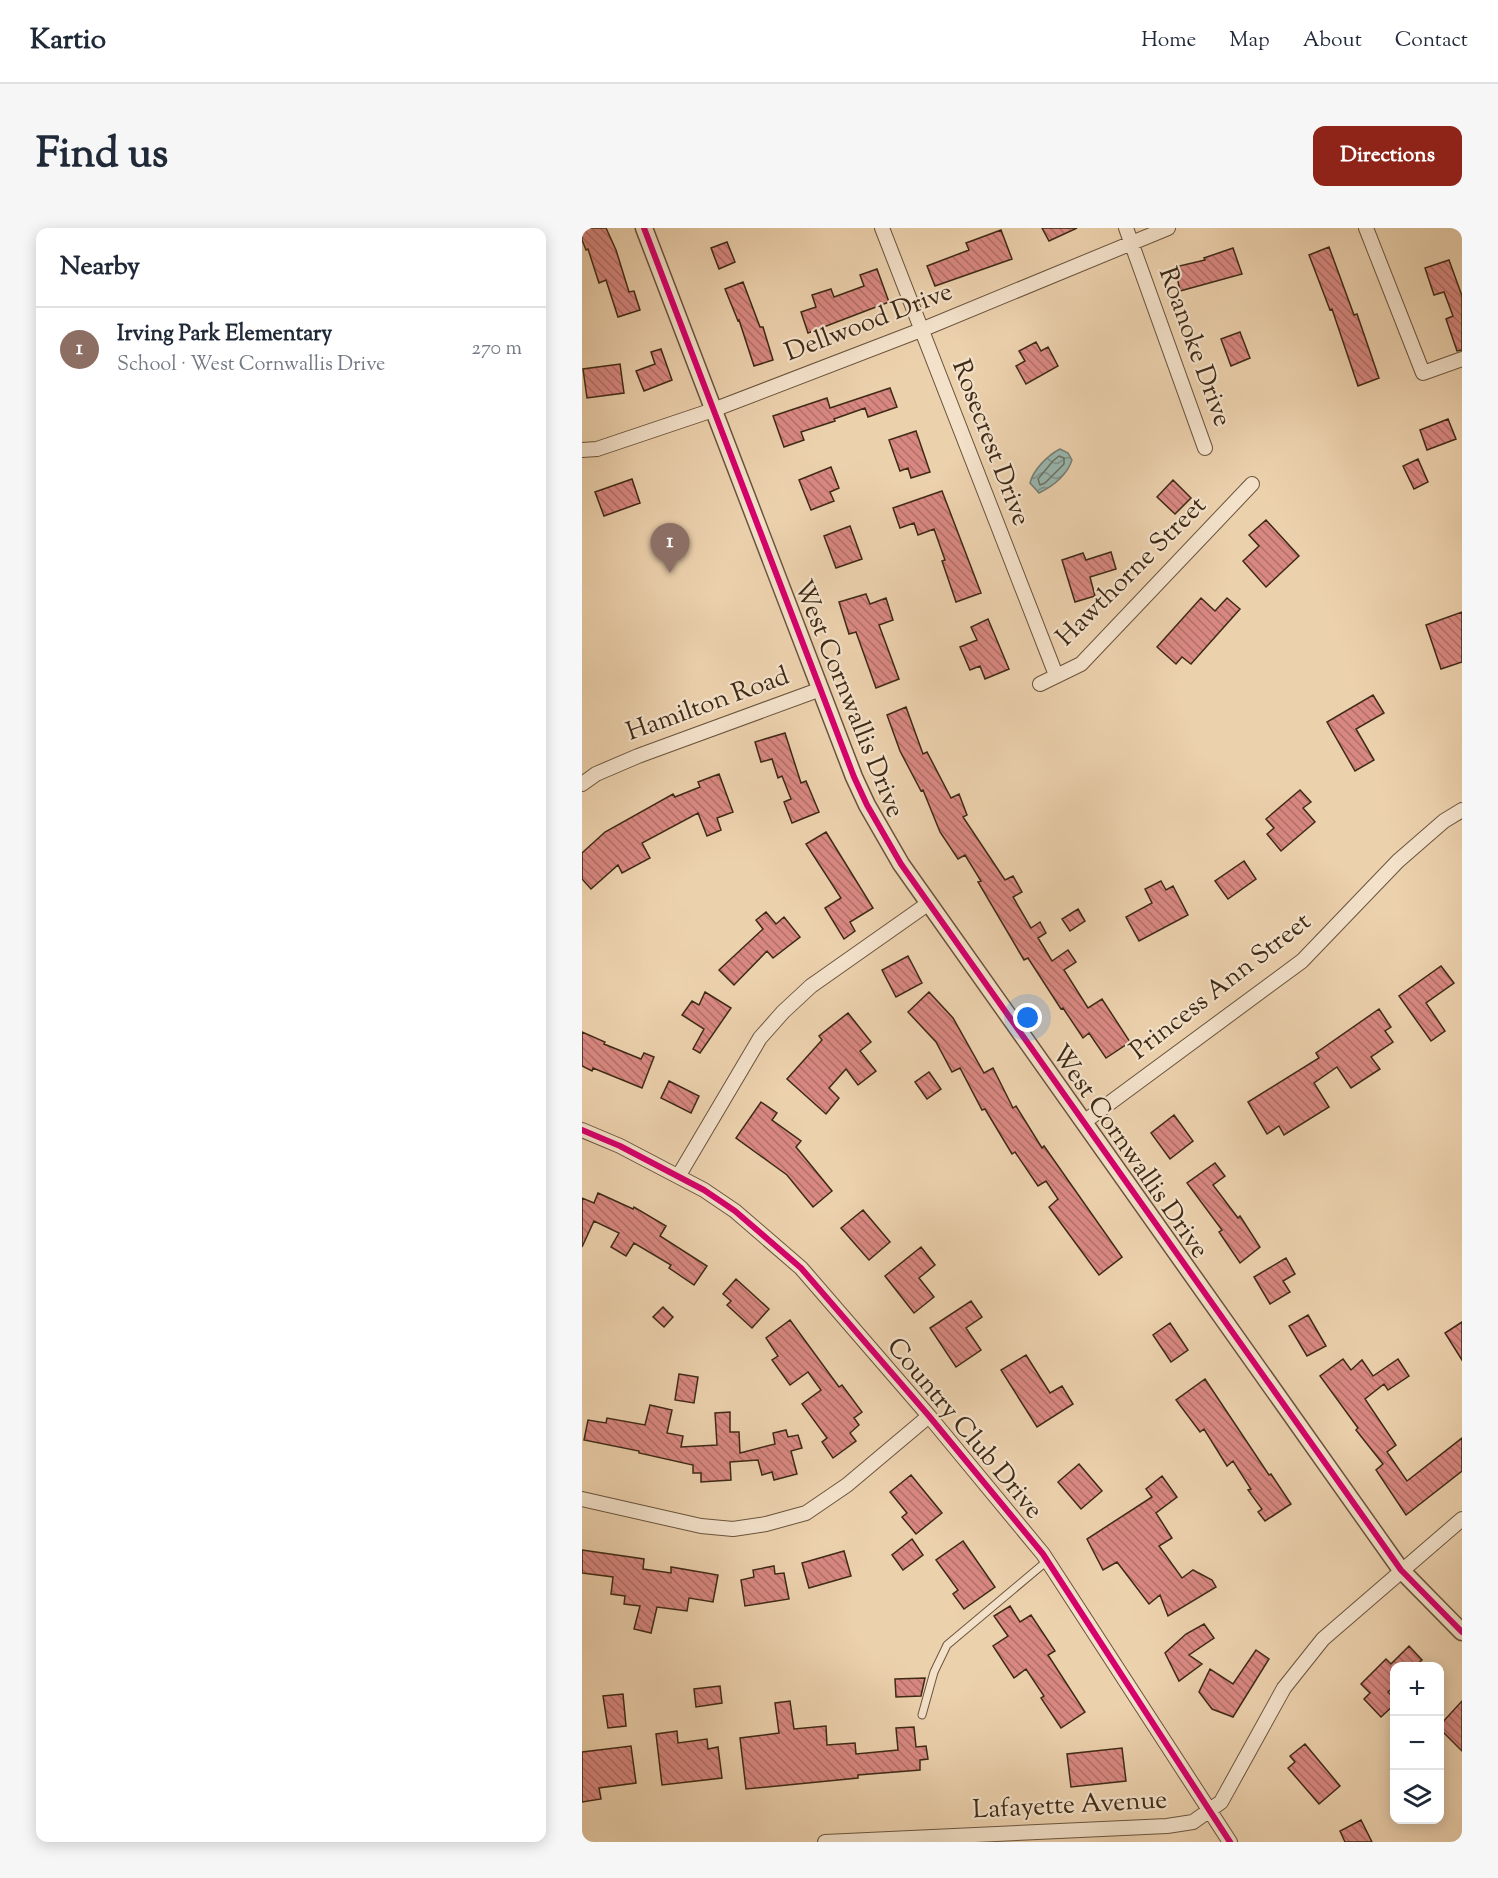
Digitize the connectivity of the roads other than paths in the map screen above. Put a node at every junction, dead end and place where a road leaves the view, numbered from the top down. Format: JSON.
{"nodes":[{"id":1,"x":644,"y":228,"type":"edge"},
{"id":2,"x":882,"y":228,"type":"edge"},
{"id":3,"x":1126,"y":228,"type":"edge"},
{"id":4,"x":1168,"y":228,"type":"edge"},
{"id":5,"x":1366,"y":228,"type":"edge"},
{"id":6,"x":1131,"y":242,"type":"junction"},
{"id":7,"x":921,"y":330,"type":"junction"},
{"id":8,"x":1462,"y":358,"type":"edge"},
{"id":9,"x":713,"y":410,"type":"junction"},
{"id":10,"x":1205,"y":447,"type":"dead end"},
{"id":11,"x":582,"y":450,"type":"edge"},
{"id":12,"x":1252,"y":484,"type":"dead end"},
{"id":13,"x":1056,"y":675,"type":"junction"},
{"id":14,"x":1040,"y":684,"type":"dead end"},
{"id":15,"x":821,"y":689,"type":"junction"},
{"id":16,"x":582,"y":784,"type":"edge"},
{"id":17,"x":1462,"y":810,"type":"edge"},
{"id":18,"x":928,"y":903,"type":"junction"},
{"id":19,"x":1084,"y":1122,"type":"junction"},
{"id":20,"x":582,"y":1130,"type":"edge"},
{"id":21,"x":679,"y":1176,"type":"junction"},
{"id":22,"x":929,"y":1416,"type":"junction"},
{"id":23,"x":582,"y":1500,"type":"edge"},
{"id":24,"x":1462,"y":1519,"type":"edge"},
{"id":25,"x":1047,"y":1561,"type":"junction"},
{"id":26,"x":1401,"y":1570,"type":"junction"},
{"id":27,"x":1462,"y":1632,"type":"edge"},
{"id":28,"x":922,"y":1715,"type":"dead end"},
{"id":29,"x":1210,"y":1812,"type":"junction"},
{"id":30,"x":825,"y":1842,"type":"edge"},
{"id":31,"x":1230,"y":1842,"type":"edge"}],
"edges":[{"from":1,"to":9,"type":"street","name":"West Cornwallis Drive"},
{"from":2,"to":7,"type":"street","name":"Rosecrest Drive"},
{"from":3,"to":6,"type":"street","name":"Roanoke Drive"},
{"from":4,"to":6,"type":"street","name":"Dellwood Drive"},
{"from":5,"to":8,"type":"street"},
{"from":6,"to":7,"type":"street","name":"Dellwood Drive"},
{"from":6,"to":10,"type":"street","name":"Roanoke Drive"},
{"from":7,"to":9,"type":"street","name":"Dellwood Drive"},
{"from":7,"to":13,"type":"street","name":"Rosecrest Drive"},
{"from":9,"to":11,"type":"street","name":"Dellwood Drive"},
{"from":9,"to":15,"type":"street","name":"West Cornwallis Drive"},
{"from":12,"to":13,"type":"street","name":"Hawthorne Street"},
{"from":13,"to":14,"type":"street","name":"Hawthorne Street"},
{"from":15,"to":16,"type":"street","name":"Hamilton Road"},
{"from":15,"to":18,"type":"street","name":"West Cornwallis Drive"},
{"from":17,"to":19,"type":"street","name":"Princess Ann Street"},
{"from":18,"to":19,"type":"street","name":"West Cornwallis Drive"},
{"from":18,"to":21,"type":"street"},
{"from":19,"to":26,"type":"street","name":"West Cornwallis Drive"},
{"from":20,"to":21,"type":"street","name":"Country Club Drive"},
{"from":21,"to":22,"type":"street","name":"Country Club Drive"},
{"from":22,"to":23,"type":"street"},
{"from":22,"to":25,"type":"street","name":"Country Club Drive"},
{"from":24,"to":26,"type":"street","name":"Lafayette Avenue"},
{"from":25,"to":28,"type":"lane"},
{"from":25,"to":29,"type":"street","name":"Country Club Drive"},
{"from":26,"to":27,"type":"street","name":"West Cornwallis Drive"},
{"from":26,"to":29,"type":"street","name":"Lafayette Avenue"},
{"from":29,"to":30,"type":"street","name":"Lafayette Avenue"},
{"from":29,"to":31,"type":"street","name":"Country Club Drive"}]}
